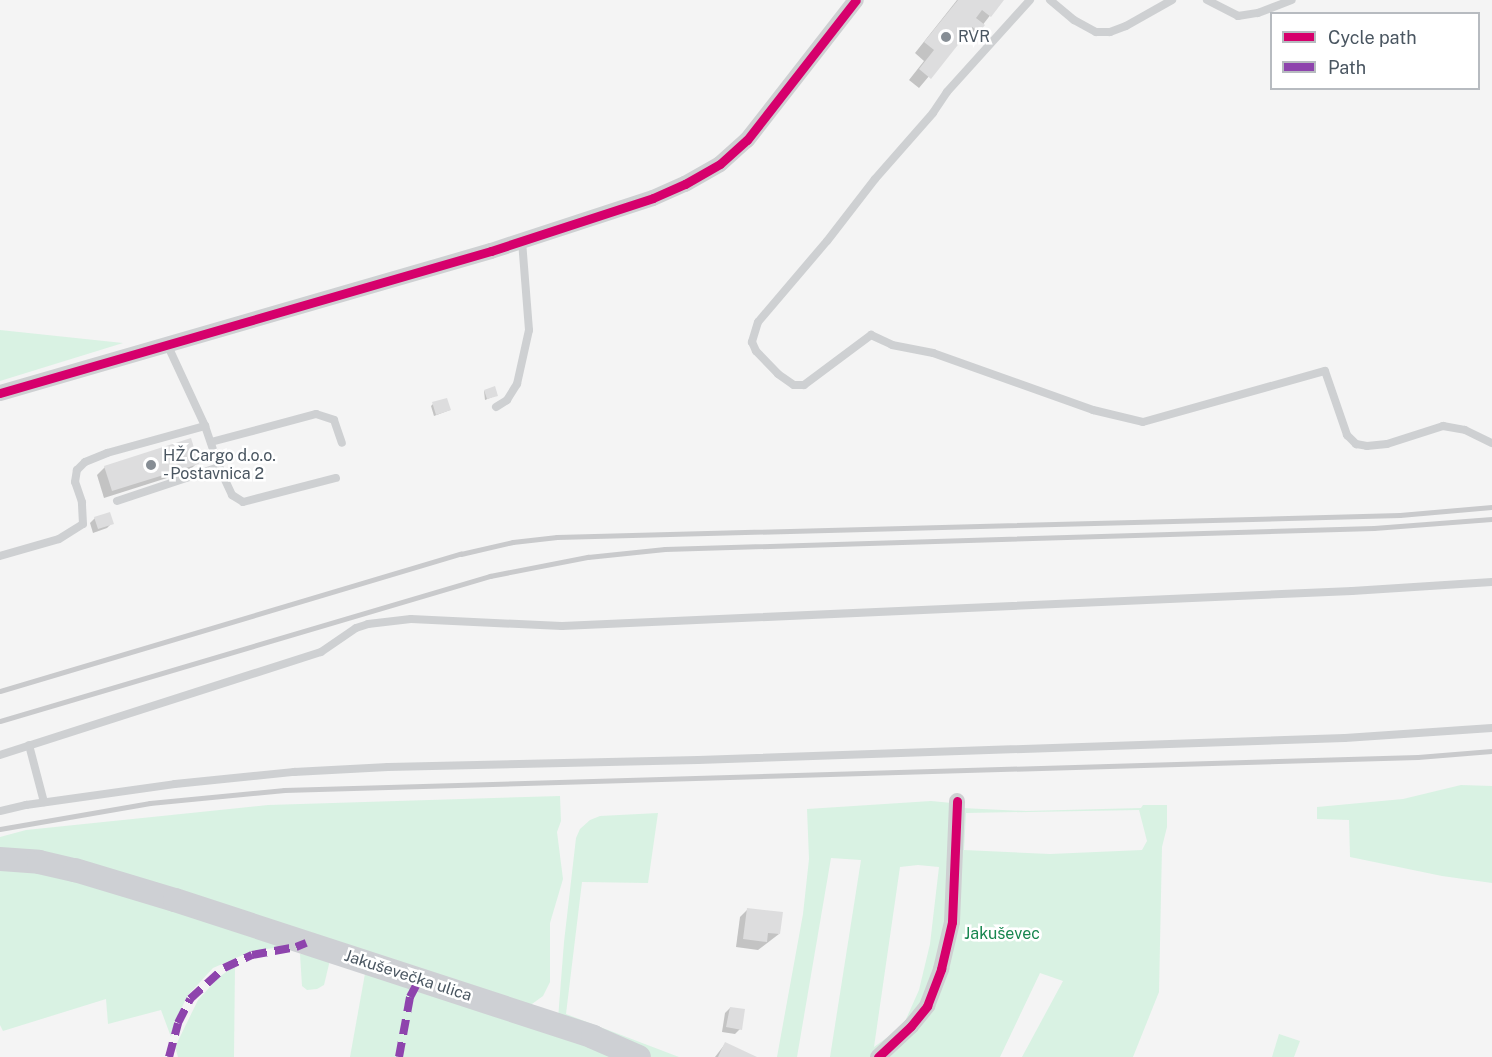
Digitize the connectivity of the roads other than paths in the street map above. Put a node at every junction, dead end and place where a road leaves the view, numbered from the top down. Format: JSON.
{"nodes":[{"id":1,"x":856,"y":0,"type":"edge"},
{"id":2,"x":1029,"y":0,"type":"edge"},
{"id":3,"x":1050,"y":0,"type":"edge"},
{"id":4,"x":1172,"y":0,"type":"edge"},
{"id":5,"x":1207,"y":0,"type":"edge"},
{"id":6,"x":1292,"y":0,"type":"edge"},
{"id":7,"x":522,"y":240,"type":"junction"},
{"id":8,"x":167,"y":344,"type":"junction"},
{"id":9,"x":0,"y":393,"type":"edge"},
{"id":10,"x":496,"y":407,"type":"dead end"},
{"id":11,"x":205,"y":426,"type":"junction"},
{"id":12,"x":211,"y":442,"type":"junction"},
{"id":13,"x":342,"y":442,"type":"dead end"},
{"id":14,"x":1492,"y":443,"type":"edge"},
{"id":15,"x":219,"y":467,"type":"junction"},
{"id":16,"x":336,"y":478,"type":"dead end"},
{"id":17,"x":117,"y":501,"type":"dead end"},
{"id":18,"x":0,"y":556,"type":"edge"},
{"id":19,"x":1492,"y":582,"type":"edge"},
{"id":20,"x":1492,"y":728,"type":"edge"},
{"id":21,"x":29,"y":745,"type":"junction"},
{"id":22,"x":0,"y":755,"type":"edge"},
{"id":23,"x":957,"y":801,"type":"dead end"},
{"id":24,"x":45,"y":802,"type":"junction"},
{"id":25,"x":0,"y":811,"type":"edge"},
{"id":26,"x":0,"y":859,"type":"edge"},
{"id":27,"x":887,"y":1053,"type":"edge"},
{"id":28,"x":639,"y":1057,"type":"edge"}],
"edges":[{"from":1,"to":7,"type":"street"},
{"from":2,"to":14,"type":"lane"},
{"from":3,"to":4,"type":"lane"},
{"from":5,"to":6,"type":"lane"},
{"from":7,"to":8,"type":"street"},
{"from":7,"to":10,"type":"lane"},
{"from":8,"to":9,"type":"street"},
{"from":8,"to":11,"type":"lane"},
{"from":11,"to":12,"type":"lane"},
{"from":11,"to":18,"type":"lane"},
{"from":12,"to":13,"type":"lane"},
{"from":12,"to":15,"type":"lane"},
{"from":15,"to":16,"type":"lane"},
{"from":15,"to":17,"type":"lane"},
{"from":19,"to":21,"type":"lane"},
{"from":20,"to":24,"type":"lane"},
{"from":21,"to":22,"type":"lane"},
{"from":21,"to":24,"type":"lane"},
{"from":23,"to":27,"type":"street"},
{"from":24,"to":25,"type":"lane"},
{"from":26,"to":28,"type":"main road","name":"Jakuševečka ulica"}]}
